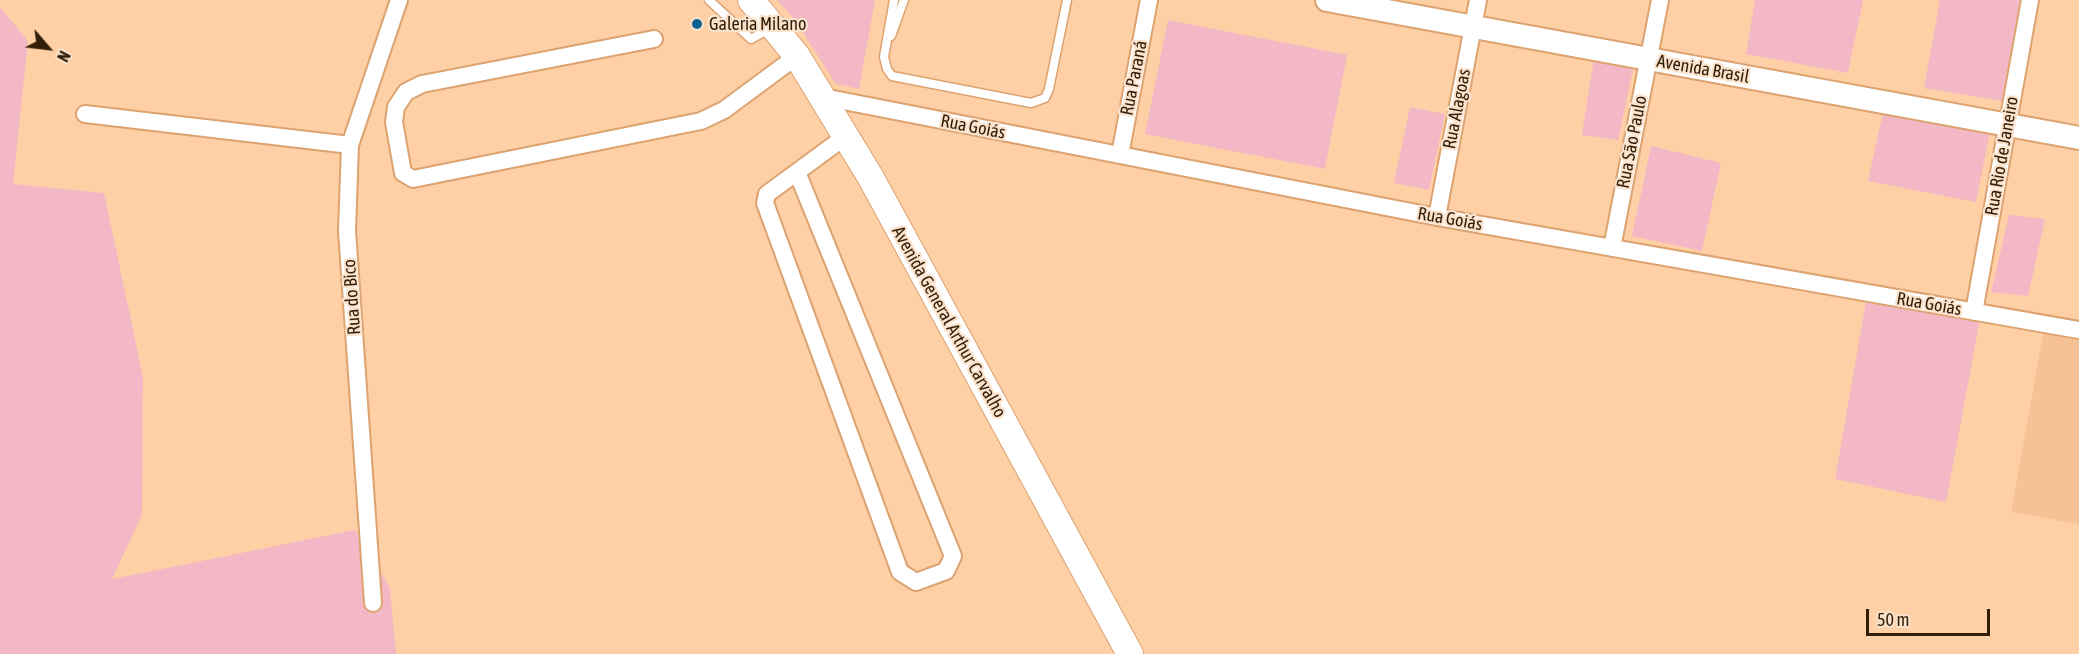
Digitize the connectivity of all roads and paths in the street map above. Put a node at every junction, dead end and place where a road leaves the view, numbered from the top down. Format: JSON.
{"nodes":[{"id":1,"x":399,"y":0,"type":"edge"},
{"id":2,"x":709,"y":0,"type":"edge"},
{"id":3,"x":751,"y":0,"type":"edge"},
{"id":4,"x":894,"y":0,"type":"edge"},
{"id":5,"x":904,"y":0,"type":"edge"},
{"id":6,"x":1067,"y":0,"type":"edge"},
{"id":7,"x":1149,"y":0,"type":"edge"},
{"id":8,"x":1327,"y":0,"type":"edge"},
{"id":9,"x":1478,"y":0,"type":"edge"},
{"id":10,"x":1660,"y":0,"type":"edge"},
{"id":11,"x":2030,"y":0,"type":"edge"},
{"id":12,"x":773,"y":27,"type":"junction"},
{"id":13,"x":1473,"y":27,"type":"junction"},
{"id":14,"x":654,"y":39,"type":"dead end"},
{"id":15,"x":888,"y":41,"type":"junction"},
{"id":16,"x":797,"y":56,"type":"junction"},
{"id":17,"x":1649,"y":59,"type":"junction"},
{"id":18,"x":823,"y":97,"type":"junction"},
{"id":19,"x":85,"y":114,"type":"dead end"},
{"id":20,"x":2007,"y":125,"type":"junction"},
{"id":21,"x":846,"y":136,"type":"junction"},
{"id":22,"x":2079,"y":138,"type":"edge"},
{"id":23,"x":350,"y":145,"type":"junction"},
{"id":24,"x":1120,"y":155,"type":"junction"},
{"id":25,"x":797,"y":172,"type":"junction"},
{"id":26,"x":1437,"y":217,"type":"junction"},
{"id":27,"x":1612,"y":248,"type":"junction"},
{"id":28,"x":1974,"y":312,"type":"junction"},
{"id":29,"x":2079,"y":330,"type":"edge"},
{"id":30,"x":373,"y":603,"type":"dead end"},
{"id":31,"x":1130,"y":654,"type":"edge"}],
"edges":[{"from":1,"to":23,"type":"street","name":"Rua do Bico"},
{"from":2,"to":12,"type":"lane"},
{"from":3,"to":12,"type":"main road","name":"Avenida General Arthur Carvalho"},
{"from":4,"to":15,"type":"lane"},
{"from":5,"to":15,"type":"lane"},
{"from":6,"to":15,"type":"lane"},
{"from":7,"to":24,"type":"street","name":"Rua Paraná"},
{"from":8,"to":13,"type":"main road","name":"Avenida Brasil"},
{"from":9,"to":13,"type":"street","name":"Rua Alagoas"},
{"from":10,"to":17,"type":"street","name":"Rua São Paulo"},
{"from":11,"to":20,"type":"street","name":"Rua Rio de Janeiro"},
{"from":12,"to":16,"type":"main road","name":"Avenida General Arthur Carvalho"},
{"from":13,"to":17,"type":"main road","name":"Avenida Brasil"},
{"from":13,"to":26,"type":"street","name":"Rua Alagoas"},
{"from":14,"to":16,"type":"street"},
{"from":16,"to":18,"type":"main road","name":"Avenida General Arthur Carvalho"},
{"from":17,"to":20,"type":"main road","name":"Avenida Brasil"},
{"from":17,"to":27,"type":"street","name":"Rua São Paulo"},
{"from":18,"to":21,"type":"main road","name":"Avenida General Arthur Carvalho"},
{"from":18,"to":24,"type":"street","name":"Rua Goiás"},
{"from":19,"to":23,"type":"street"},
{"from":20,"to":22,"type":"main road","name":"Avenida Brasil"},
{"from":20,"to":28,"type":"street","name":"Rua Rio de Janeiro"},
{"from":21,"to":25,"type":"street"},
{"from":21,"to":31,"type":"main road","name":"Avenida General Arthur Carvalho"},
{"from":23,"to":30,"type":"street","name":"Rua do Bico"},
{"from":24,"to":26,"type":"street","name":"Rua Goiás"},
{"from":25,"to":25,"type":"street"},
{"from":26,"to":27,"type":"street","name":"Rua Goiás"},
{"from":27,"to":28,"type":"street","name":"Rua Goiás"},
{"from":28,"to":29,"type":"street","name":"Rua Goiás"}]}
